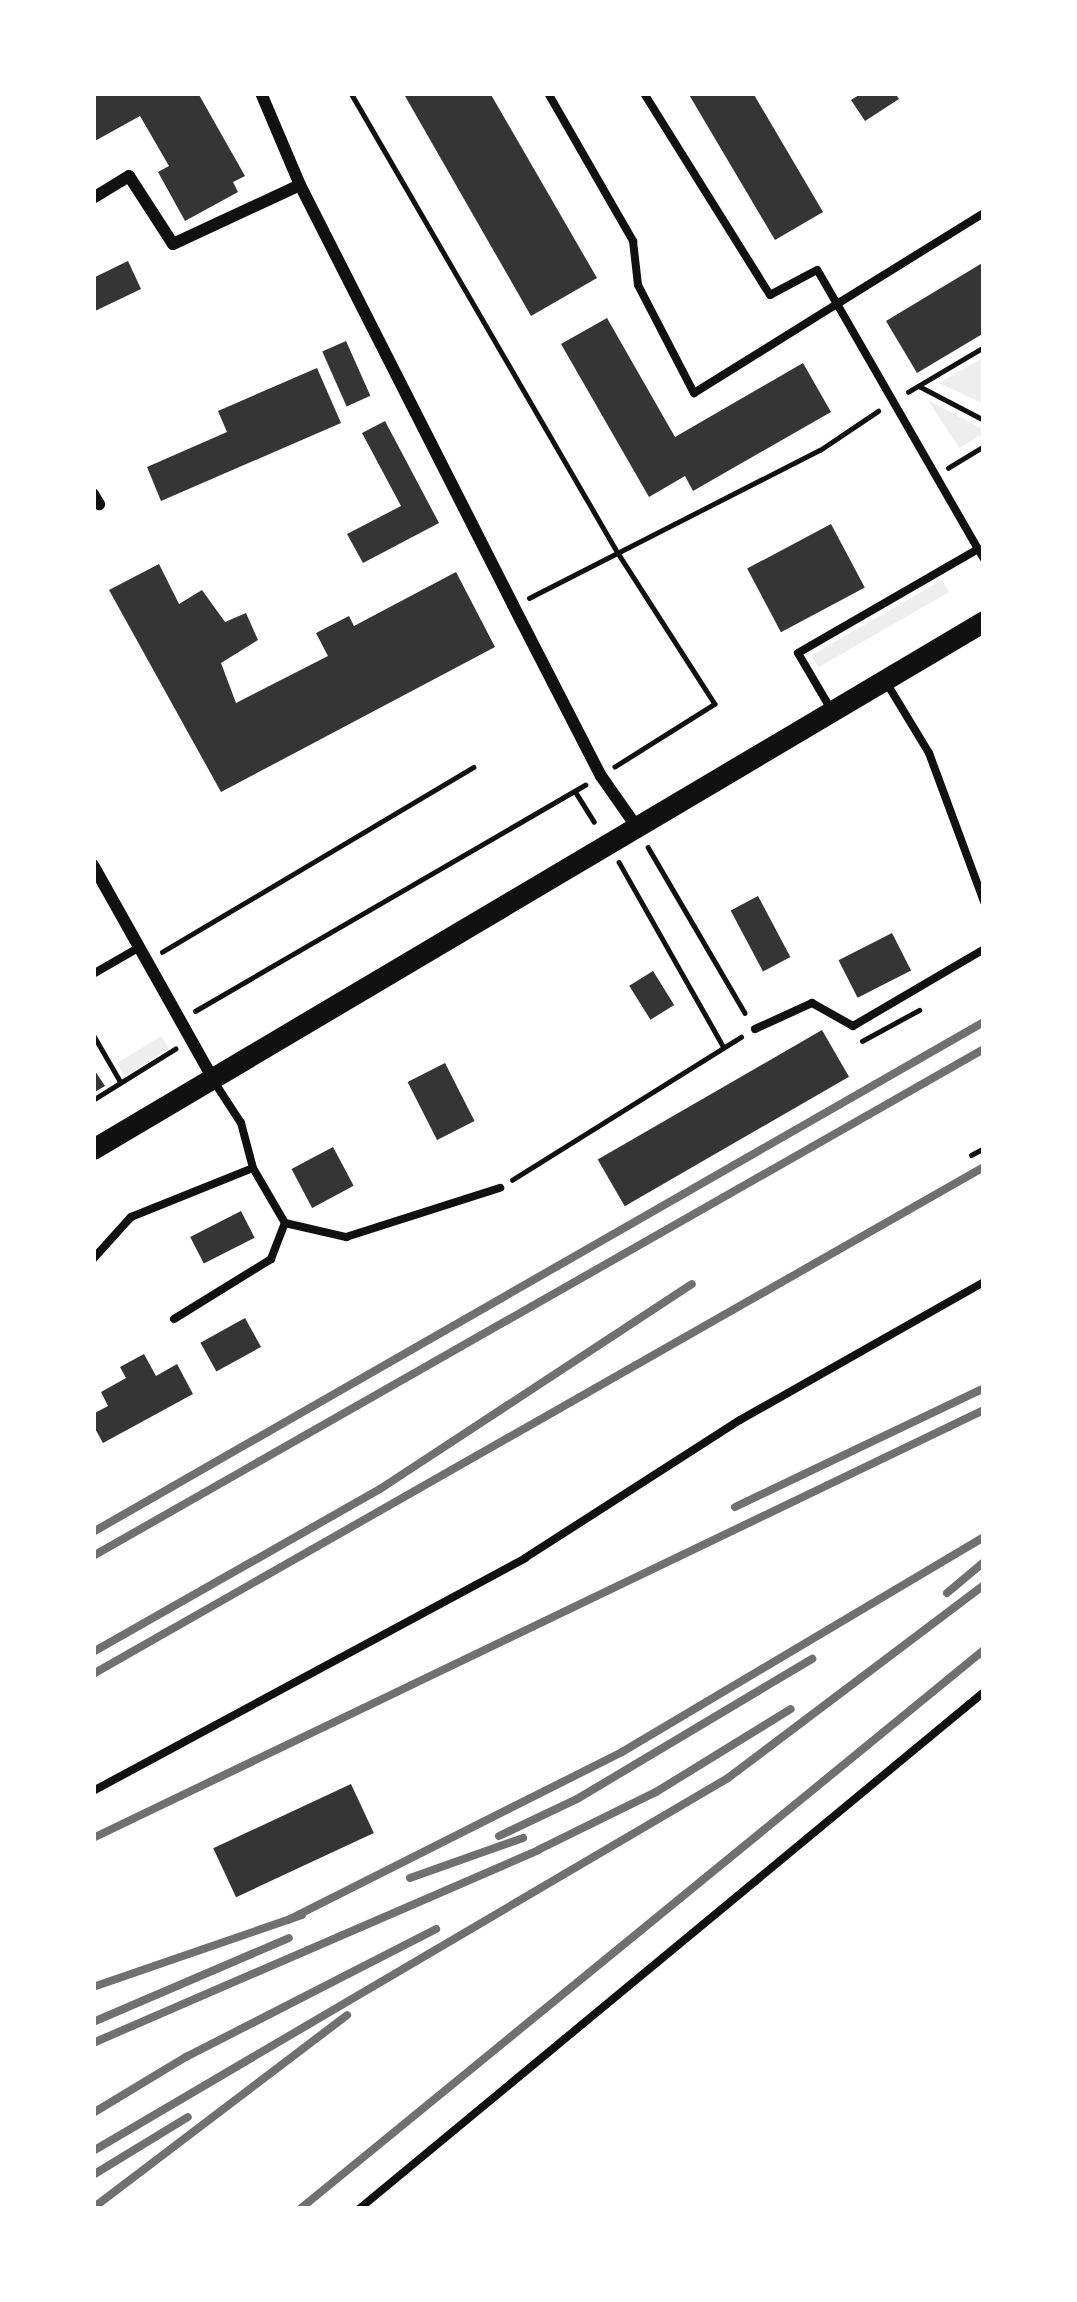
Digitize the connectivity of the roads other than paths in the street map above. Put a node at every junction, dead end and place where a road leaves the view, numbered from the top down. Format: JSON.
{"nodes":[{"id":1,"x":261,"y":93,"type":"edge"},
{"id":2,"x":548,"y":93,"type":"edge"},
{"id":3,"x":644,"y":93,"type":"edge"},
{"id":4,"x":300,"y":185,"type":"junction"},
{"id":5,"x":93,"y":198,"type":"edge"},
{"id":6,"x":984,"y":213,"type":"edge"},
{"id":7,"x":837,"y":304,"type":"junction"},
{"id":8,"x":978,"y":549,"type":"junction"},
{"id":9,"x":984,"y":559,"type":"edge"},
{"id":10,"x":984,"y":621,"type":"edge"},
{"id":11,"x":885,"y":680,"type":"junction"},
{"id":12,"x":833,"y":712,"type":"junction"},
{"id":13,"x":635,"y":826,"type":"junction"},
{"id":14,"x":93,"y":865,"type":"edge"},
{"id":15,"x":984,"y":902,"type":"edge"},
{"id":16,"x":984,"y":949,"type":"edge"},
{"id":17,"x":143,"y":954,"type":"junction"},
{"id":18,"x":93,"y":974,"type":"edge"},
{"id":19,"x":755,"y":1029,"type":"road end"},
{"id":20,"x":213,"y":1079,"type":"junction"},
{"id":21,"x":93,"y":1149,"type":"edge"},
{"id":22,"x":253,"y":1168,"type":"junction"},
{"id":23,"x":500,"y":1188,"type":"road end"},
{"id":24,"x":285,"y":1223,"type":"junction"},
{"id":25,"x":93,"y":1259,"type":"edge"},
{"id":26,"x":984,"y":1282,"type":"edge"},
{"id":27,"x":174,"y":1319,"type":"dead end"},
{"id":28,"x":984,"y":1692,"type":"edge"},
{"id":29,"x":93,"y":1791,"type":"edge"},
{"id":30,"x":358,"y":2209,"type":"edge"}],
"edges":[{"from":1,"to":4,"type":"street"},
{"from":2,"to":7,"type":"lane"},
{"from":3,"to":7,"type":"lane"},
{"from":4,"to":5,"type":"street"},
{"from":4,"to":13,"type":"street"},
{"from":6,"to":7,"type":"lane"},
{"from":7,"to":8,"type":"lane"},
{"from":8,"to":9,"type":"lane"},
{"from":8,"to":12,"type":"lane"},
{"from":10,"to":11,"type":"main road"},
{"from":11,"to":12,"type":"main road"},
{"from":11,"to":15,"type":"lane"},
{"from":12,"to":13,"type":"main road"},
{"from":13,"to":20,"type":"main road"},
{"from":14,"to":17,"type":"street"},
{"from":16,"to":19,"type":"lane"},
{"from":17,"to":18,"type":"lane"},
{"from":17,"to":20,"type":"street"},
{"from":20,"to":21,"type":"main road"},
{"from":20,"to":22,"type":"lane"},
{"from":22,"to":24,"type":"lane"},
{"from":22,"to":25,"type":"lane"},
{"from":23,"to":24,"type":"lane"},
{"from":24,"to":27,"type":"lane"},
{"from":26,"to":29,"type":"lane"},
{"from":28,"to":30,"type":"lane"}]}
